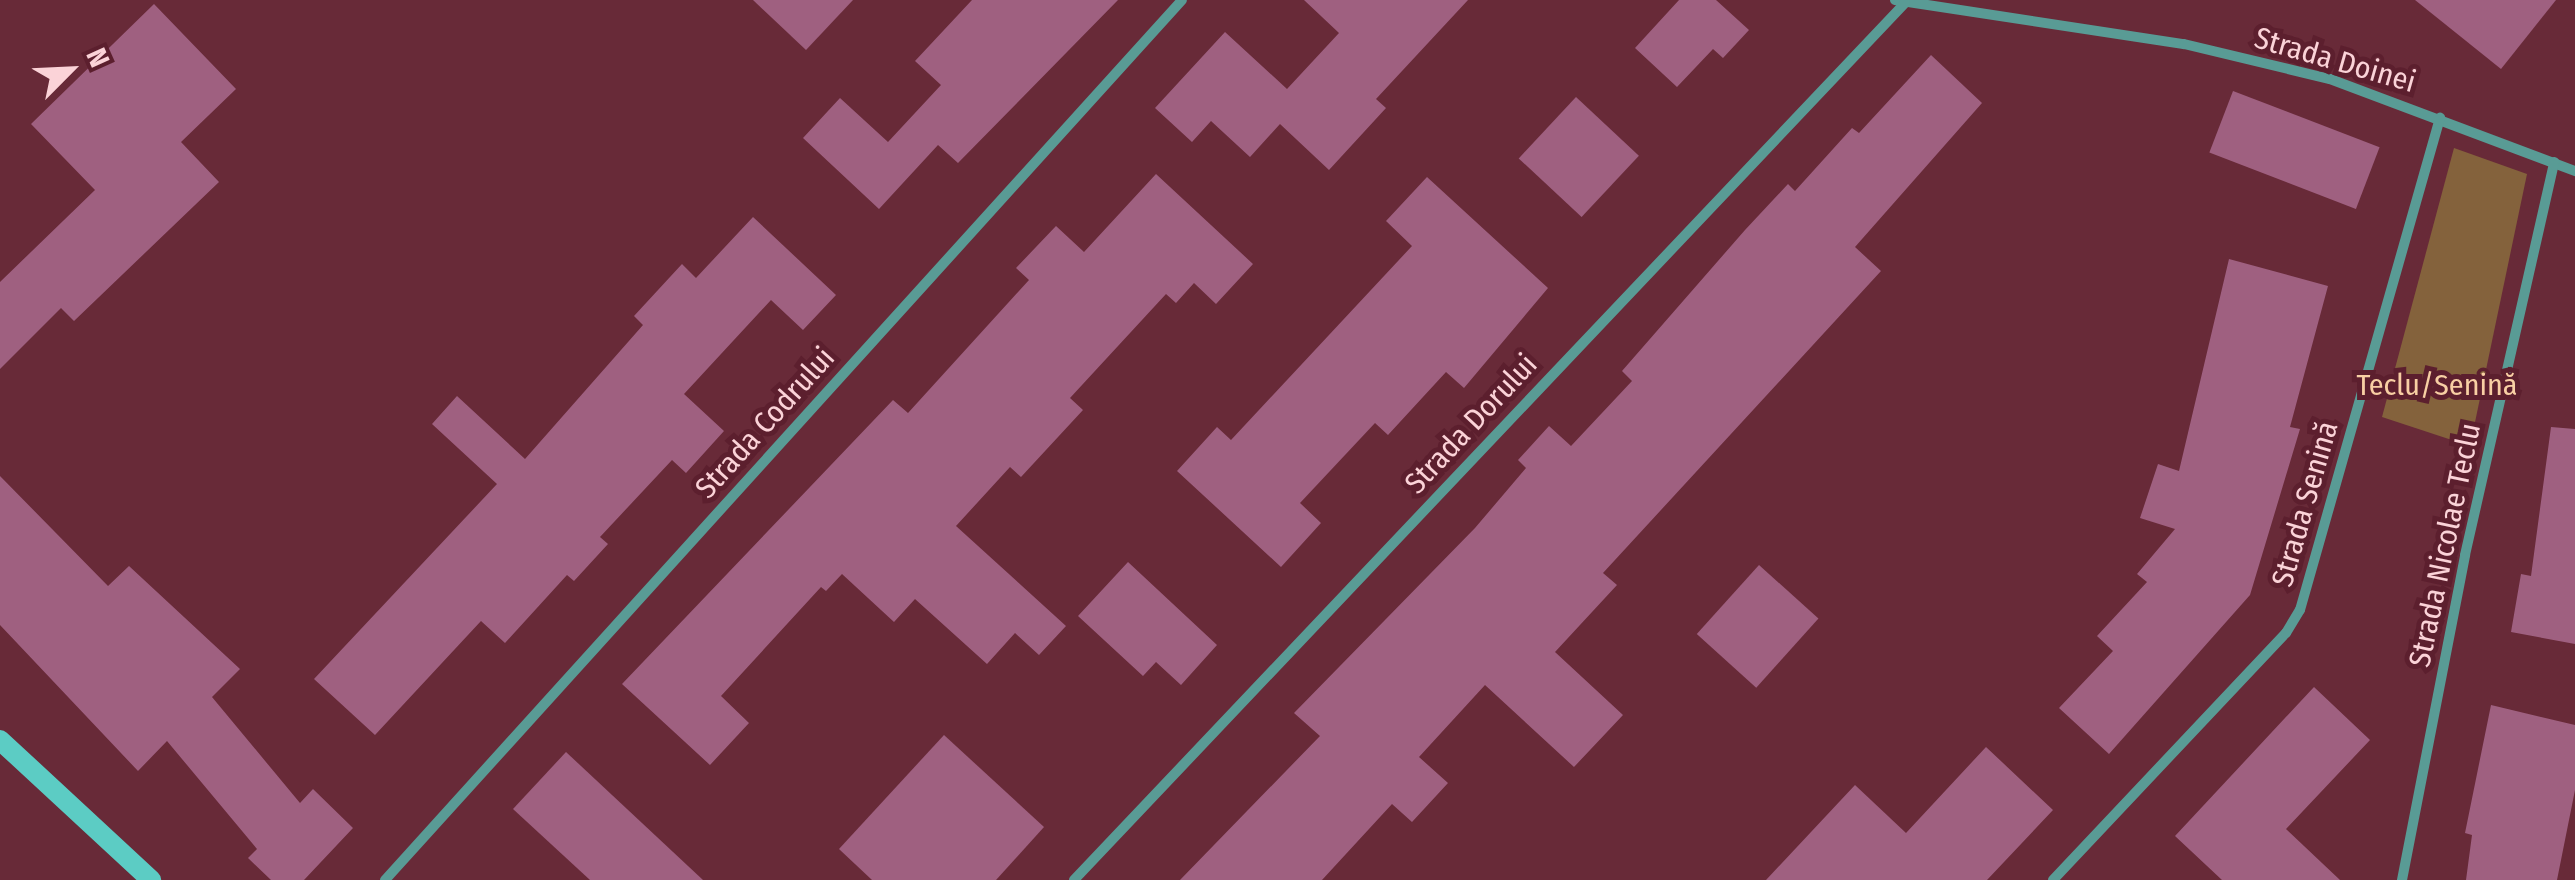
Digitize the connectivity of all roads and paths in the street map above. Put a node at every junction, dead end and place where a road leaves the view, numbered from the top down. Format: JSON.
{"nodes":[{"id":1,"x":1182,"y":0,"type":"edge"},
{"id":2,"x":1900,"y":1,"type":"edge"},
{"id":3,"x":2440,"y":118,"type":"junction"},
{"id":4,"x":2554,"y":162,"type":"junction"},
{"id":5,"x":2575,"y":171,"type":"edge"},
{"id":6,"x":0,"y":740,"type":"edge"},
{"id":7,"x":151,"y":880,"type":"edge"},
{"id":8,"x":385,"y":880,"type":"edge"},
{"id":9,"x":1074,"y":880,"type":"edge"},
{"id":10,"x":2054,"y":880,"type":"edge"},
{"id":11,"x":2402,"y":880,"type":"edge"}],
"edges":[{"from":1,"to":8,"type":"street","name":"Strada Codrului"},
{"from":2,"to":3,"type":"street","name":"Strada Doinei"},
{"from":2,"to":9,"type":"street","name":"Strada Dorului"},
{"from":3,"to":4,"type":"street","name":"Strada Doinei"},
{"from":3,"to":10,"type":"street","name":"Strada Senină"},
{"from":4,"to":5,"type":"street","name":"Strada Doinei"},
{"from":4,"to":11,"type":"street","name":"Strada Nicolae Teclu"},
{"from":6,"to":7,"type":"main road"}]}
